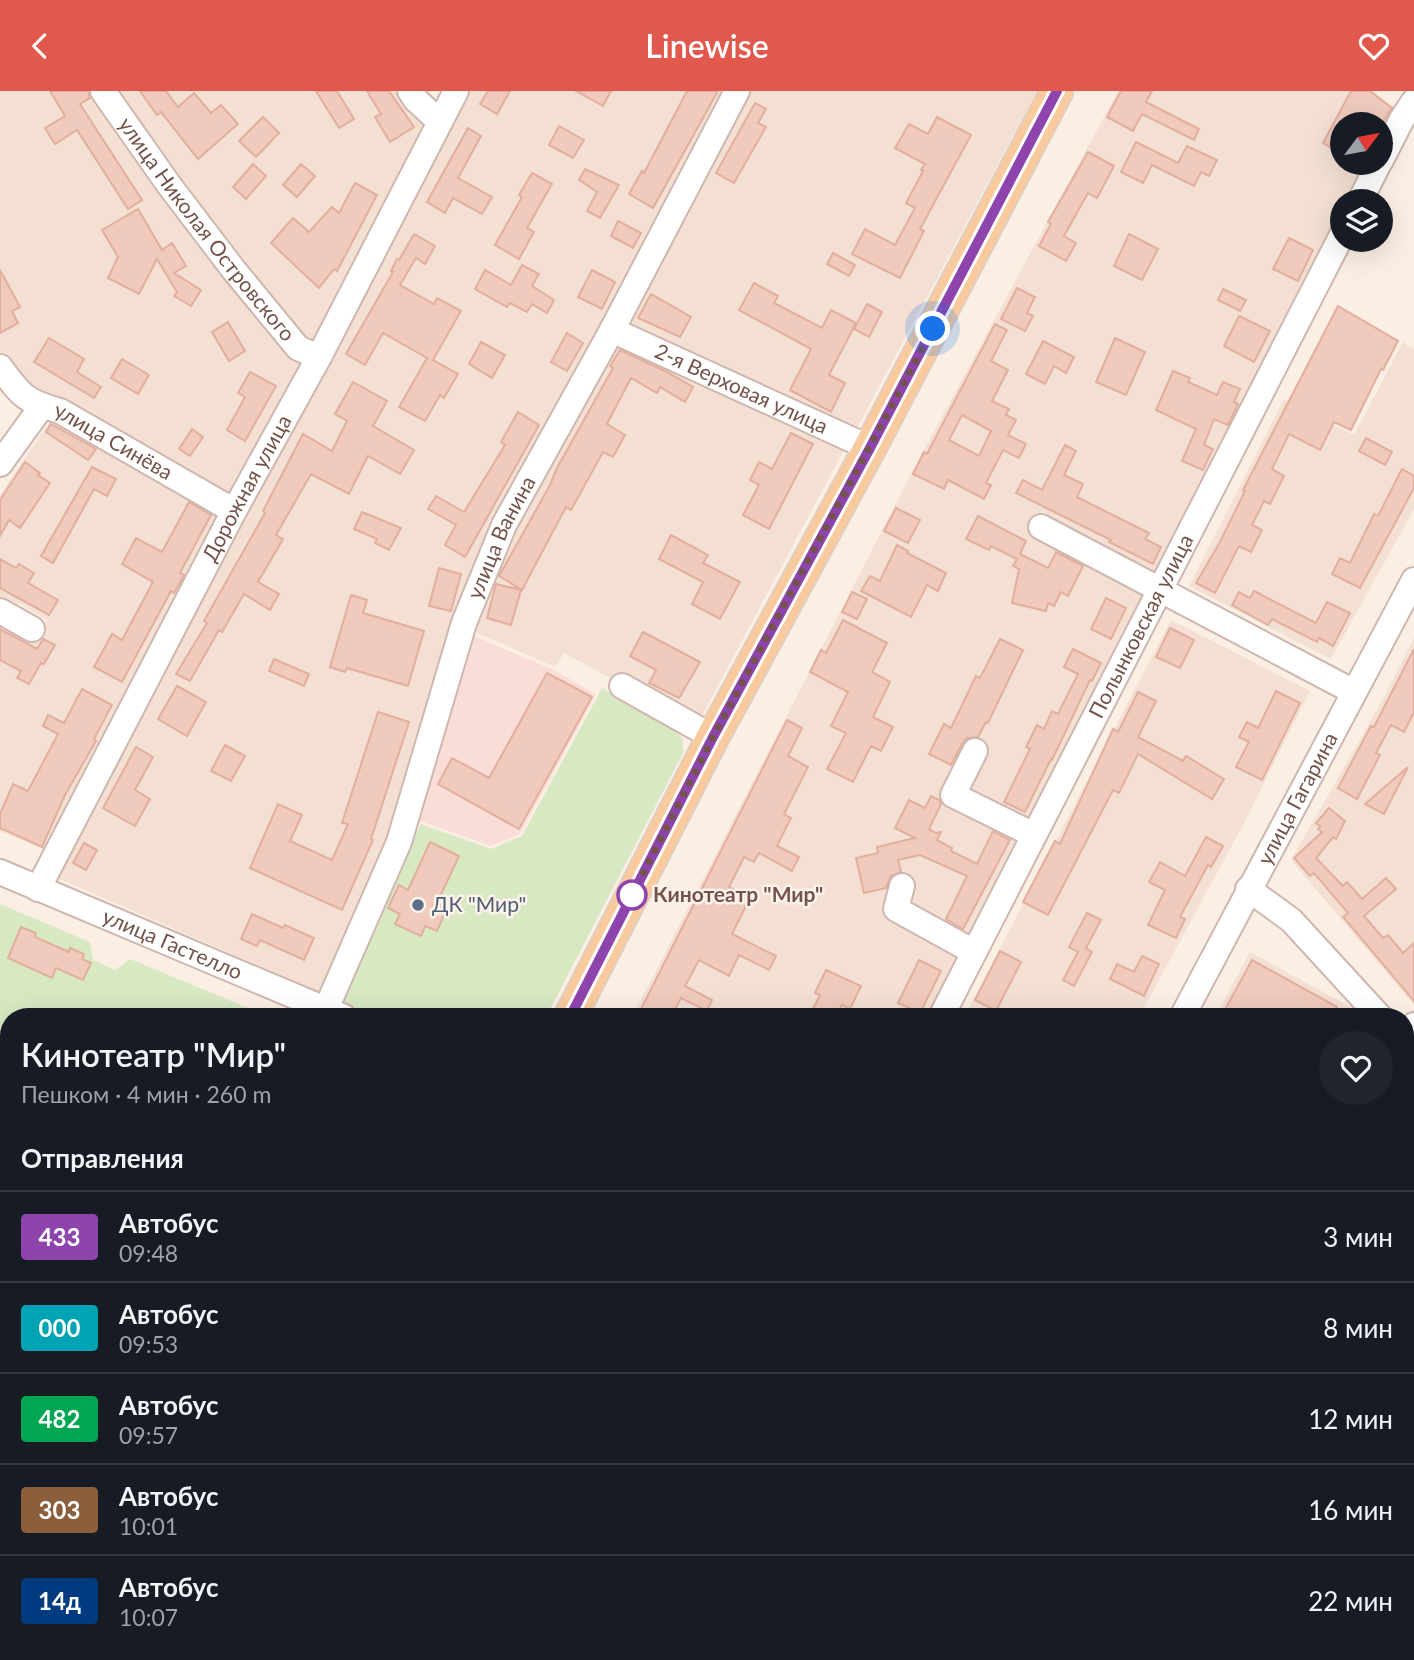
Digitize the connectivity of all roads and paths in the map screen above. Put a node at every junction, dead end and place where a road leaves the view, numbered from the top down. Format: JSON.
{"nodes":[{"id":1,"x":103,"y":91,"type":"edge"},
{"id":2,"x":410,"y":91,"type":"edge"},
{"id":3,"x":456,"y":91,"type":"edge"},
{"id":4,"x":737,"y":91,"type":"edge"},
{"id":5,"x":1057,"y":91,"type":"edge"},
{"id":6,"x":1414,"y":101,"type":"edge"},
{"id":7,"x":440,"y":122,"type":"junction"},
{"id":8,"x":1393,"y":136,"type":"edge"},
{"id":9,"x":1333,"y":252,"type":"edge"},
{"id":10,"x":612,"y":330,"type":"junction"},
{"id":11,"x":319,"y":357,"type":"junction"},
{"id":12,"x":0,"y":367,"type":"edge"},
{"id":13,"x":41,"y":406,"type":"junction"},
{"id":14,"x":870,"y":448,"type":"junction"},
{"id":15,"x":0,"y":464,"type":"edge"},
{"id":16,"x":234,"y":511,"type":"junction"},
{"id":17,"x":1041,"y":527,"type":"dead end"},
{"id":18,"x":1414,"y":580,"type":"edge"},
{"id":19,"x":1161,"y":589,"type":"junction"},
{"id":20,"x":0,"y":611,"type":"edge"},
{"id":21,"x":32,"y":629,"type":"dead end"},
{"id":22,"x":622,"y":687,"type":"dead end"},
{"id":23,"x":1354,"y":692,"type":"junction"},
{"id":24,"x":713,"y":737,"type":"junction"},
{"id":25,"x":975,"y":751,"type":"dead end"},
{"id":26,"x":1034,"y":835,"type":"junction"},
{"id":27,"x":0,"y":872,"type":"edge"},
{"id":28,"x":902,"y":886,"type":"dead end"},
{"id":29,"x":38,"y":889,"type":"junction"},
{"id":30,"x":1248,"y":889,"type":"junction"},
{"id":31,"x":974,"y":953,"type":"junction"},
{"id":32,"x":323,"y":1008,"type":"edge"},
{"id":33,"x":337,"y":1008,"type":"edge"},
{"id":34,"x":575,"y":1008,"type":"edge"},
{"id":35,"x":946,"y":1008,"type":"edge"},
{"id":36,"x":1187,"y":1008,"type":"edge"},
{"id":37,"x":1372,"y":1008,"type":"edge"}],
"edges":[{"from":1,"to":11,"type":"street","name":"улица Николая Островского"},
{"from":2,"to":7,"type":"street"},
{"from":3,"to":7,"type":"street","name":"Дорожная улица"},
{"from":4,"to":10,"type":"street","name":"улица Ванина"},
{"from":5,"to":14,"type":"main road"},
{"from":6,"to":8,"type":"street"},
{"from":7,"to":11,"type":"street","name":"Дорожная улица"},
{"from":9,"to":19,"type":"street","name":"Полынковская улица"},
{"from":10,"to":14,"type":"street","name":"2-я Верховая улица"},
{"from":10,"to":33,"type":"street","name":"улица Ванина"},
{"from":11,"to":16,"type":"street","name":"Дорожная улица"},
{"from":12,"to":13,"type":"street","name":"улица Синёва"},
{"from":13,"to":15,"type":"street"},
{"from":13,"to":16,"type":"street","name":"улица Синёва"},
{"from":14,"to":24,"type":"main road"},
{"from":16,"to":29,"type":"street","name":"Дорожная улица"},
{"from":17,"to":19,"type":"street"},
{"from":18,"to":23,"type":"street","name":"улица Гагарина"},
{"from":19,"to":23,"type":"street"},
{"from":19,"to":26,"type":"street","name":"Полынковская улица"},
{"from":20,"to":21,"type":"street"},
{"from":22,"to":24,"type":"street"},
{"from":23,"to":30,"type":"street","name":"улица Гагарина"},
{"from":24,"to":34,"type":"main road"},
{"from":25,"to":26,"type":"street"},
{"from":26,"to":31,"type":"street","name":"Полынковская улица"},
{"from":27,"to":29,"type":"street","name":"улица Гастелло"},
{"from":28,"to":31,"type":"street"},
{"from":29,"to":32,"type":"street","name":"улица Гастелло"},
{"from":30,"to":36,"type":"street","name":"улица Гагарина"},
{"from":30,"to":37,"type":"street"},
{"from":31,"to":35,"type":"street","name":"Полынковская улица"}]}
